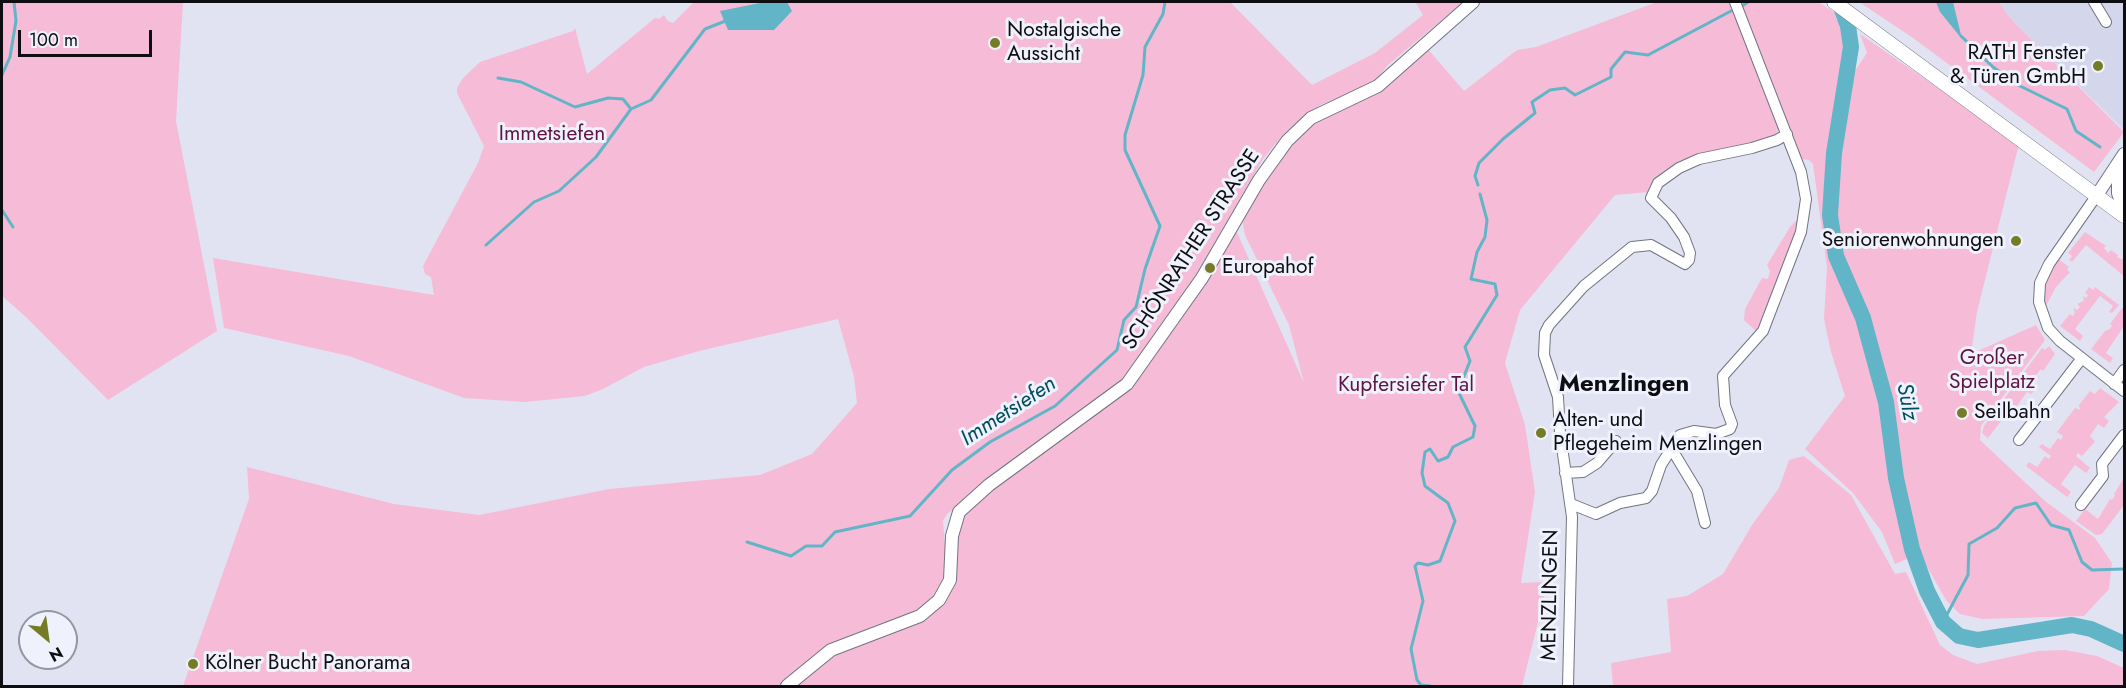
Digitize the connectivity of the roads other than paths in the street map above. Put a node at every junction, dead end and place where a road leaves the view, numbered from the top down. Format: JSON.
{"nodes":[{"id":1,"x":1473,"y":2,"type":"edge"},
{"id":2,"x":1735,"y":2,"type":"edge"},
{"id":3,"x":1834,"y":2,"type":"edge"},
{"id":4,"x":2094,"y":2,"type":"edge"},
{"id":5,"x":2106,"y":22,"type":"dead end"},
{"id":6,"x":1787,"y":134,"type":"junction"},
{"id":7,"x":2121,"y":159,"type":"edge"},
{"id":8,"x":2097,"y":195,"type":"junction"},
{"id":9,"x":2124,"y":213,"type":"edge"},
{"id":10,"x":2082,"y":358,"type":"junction"},
{"id":11,"x":2124,"y":370,"type":"edge"},
{"id":12,"x":2114,"y":384,"type":"junction"},
{"id":13,"x":2124,"y":392,"type":"edge"},
{"id":14,"x":2124,"y":435,"type":"edge"},
{"id":15,"x":2019,"y":440,"type":"dead end"},
{"id":16,"x":1616,"y":441,"type":"dead end"},
{"id":17,"x":1671,"y":448,"type":"junction"},
{"id":18,"x":1565,"y":473,"type":"junction"},
{"id":19,"x":1571,"y":504,"type":"junction"},
{"id":20,"x":2081,"y":505,"type":"dead end"},
{"id":21,"x":1705,"y":523,"type":"dead end"},
{"id":22,"x":787,"y":687,"type":"edge"},
{"id":23,"x":1568,"y":687,"type":"edge"}],
"edges":[{"from":1,"to":22,"type":"street","name":"SCHÖNRATHER STRASSE"},
{"from":2,"to":6,"type":"street","name":"MENZLINGEN"},
{"from":3,"to":8,"type":"main road"},
{"from":4,"to":5,"type":"street"},
{"from":6,"to":17,"type":"street","name":"MENZLINGEN"},
{"from":6,"to":18,"type":"street","name":"MENZLINGEN"},
{"from":7,"to":8,"type":"street"},
{"from":7,"to":9,"type":"street"},
{"from":8,"to":9,"type":"main road"},
{"from":8,"to":10,"type":"street"},
{"from":10,"to":12,"type":"street"},
{"from":10,"to":15,"type":"street"},
{"from":11,"to":12,"type":"street"},
{"from":12,"to":13,"type":"street"},
{"from":14,"to":20,"type":"street"},
{"from":16,"to":18,"type":"street"},
{"from":17,"to":19,"type":"street","name":"MENZLINGEN"},
{"from":17,"to":21,"type":"street"},
{"from":18,"to":19,"type":"street","name":"MENZLINGEN"},
{"from":19,"to":23,"type":"street","name":"MENZLINGEN"}]}
